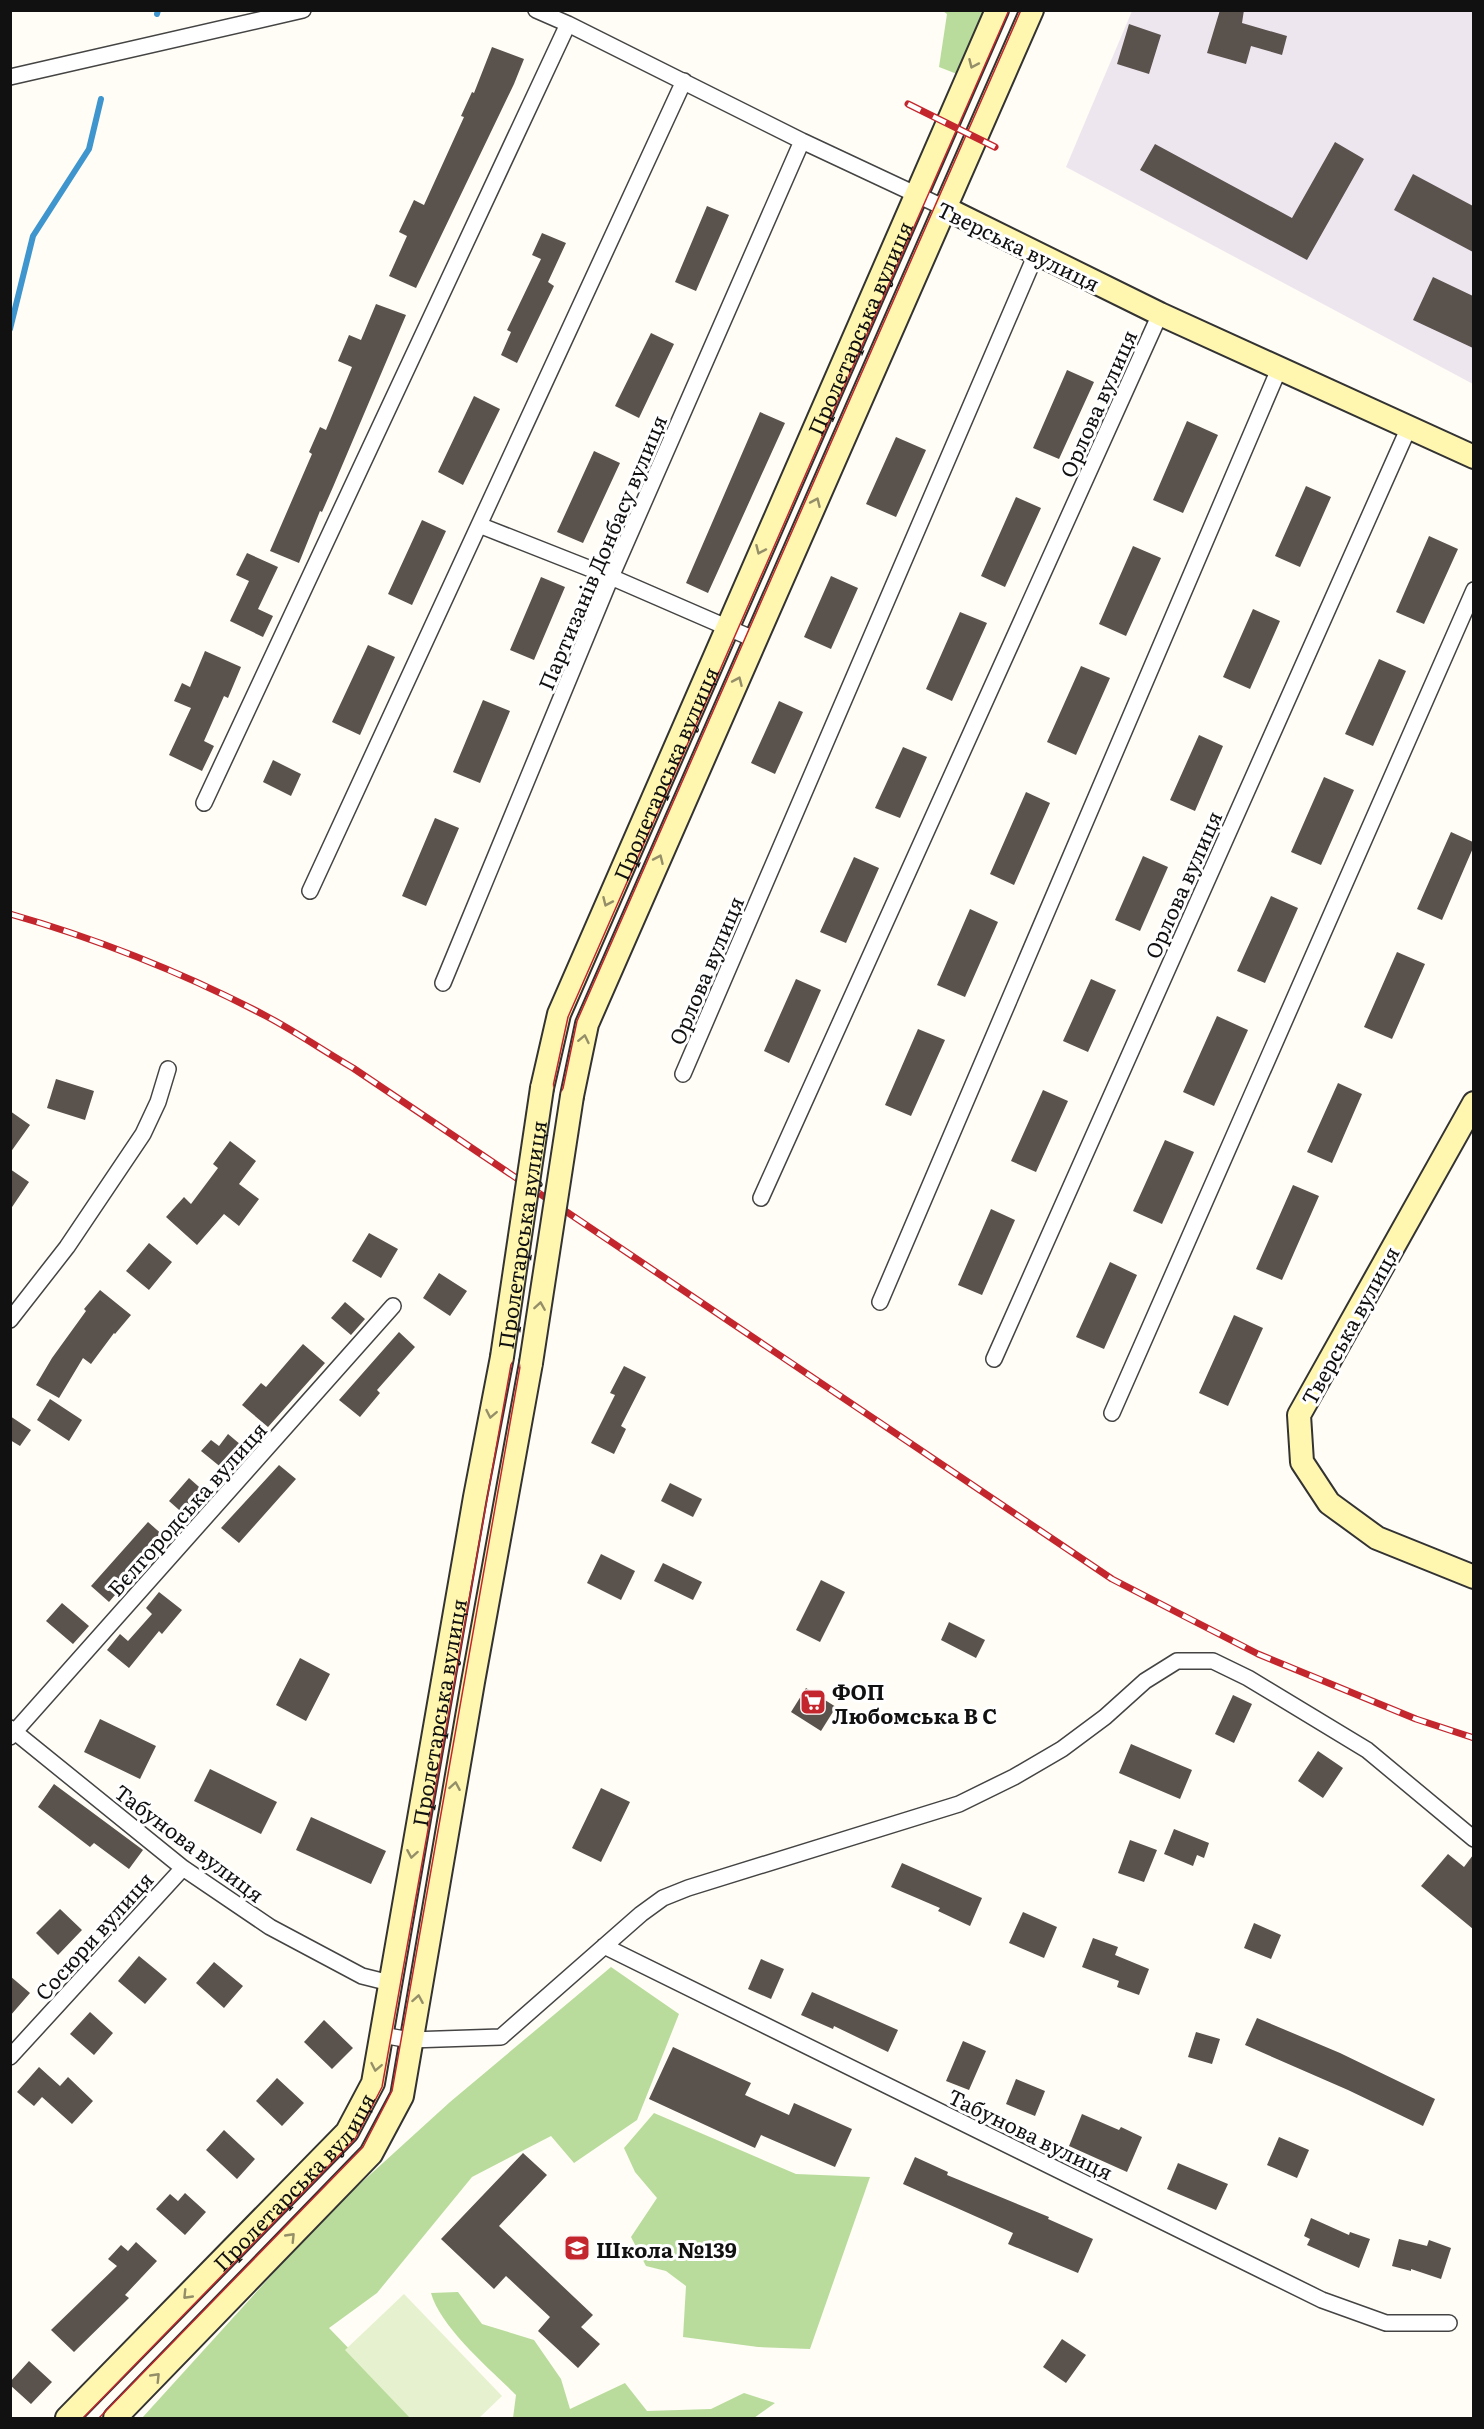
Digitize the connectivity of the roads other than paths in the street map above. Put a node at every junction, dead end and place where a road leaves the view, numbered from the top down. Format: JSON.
{"nodes":[{"id":1,"x":303,"y":10,"type":"edge"},
{"id":2,"x":536,"y":10,"type":"edge"},
{"id":3,"x":997,"y":10,"type":"edge"},
{"id":4,"x":1032,"y":10,"type":"edge"},
{"id":5,"x":568,"y":24,"type":"junction"},
{"id":6,"x":10,"y":77,"type":"edge"},
{"id":7,"x":684,"y":81,"type":"junction"},
{"id":8,"x":802,"y":141,"type":"junction"},
{"id":9,"x":915,"y":194,"type":"junction"},
{"id":10,"x":945,"y":208,"type":"junction"},
{"id":11,"x":1036,"y":254,"type":"junction"},
{"id":12,"x":1160,"y":314,"type":"junction"},
{"id":13,"x":1279,"y":369,"type":"junction"},
{"id":14,"x":1408,"y":427,"type":"junction"},
{"id":15,"x":1473,"y":457,"type":"edge"},
{"id":16,"x":479,"y":525,"type":"junction"},
{"id":17,"x":611,"y":577,"type":"junction"},
{"id":18,"x":1473,"y":590,"type":"edge"},
{"id":19,"x":726,"y":628,"type":"junction"},
{"id":20,"x":756,"y":640,"type":"junction"},
{"id":21,"x":204,"y":803,"type":"dead end"},
{"id":22,"x":310,"y":891,"type":"dead end"},
{"id":23,"x":444,"y":983,"type":"dead end"},
{"id":24,"x":168,"y":1069,"type":"dead end"},
{"id":25,"x":683,"y":1074,"type":"dead end"},
{"id":26,"x":1473,"y":1103,"type":"edge"},
{"id":27,"x":761,"y":1198,"type":"dead end"},
{"id":28,"x":880,"y":1302,"type":"dead end"},
{"id":29,"x":393,"y":1306,"type":"dead end"},
{"id":30,"x":10,"y":1320,"type":"edge"},
{"id":31,"x":994,"y":1359,"type":"dead end"},
{"id":32,"x":1112,"y":1413,"type":"dead end"},
{"id":33,"x":1473,"y":1577,"type":"edge"},
{"id":34,"x":12,"y":1732,"type":"edge"},
{"id":35,"x":1473,"y":1839,"type":"edge"},
{"id":36,"x":183,"y":1868,"type":"junction"},
{"id":37,"x":604,"y":1946,"type":"junction"},
{"id":38,"x":390,"y":1983,"type":"junction"},
{"id":39,"x":382,"y":2035,"type":"junction"},
{"id":40,"x":410,"y":2040,"type":"junction"},
{"id":41,"x":10,"y":2057,"type":"edge"},
{"id":42,"x":1449,"y":2323,"type":"dead end"},
{"id":43,"x":67,"y":2418,"type":"edge"},
{"id":44,"x":115,"y":2418,"type":"edge"}],
"edges":[{"from":1,"to":6,"type":"street"},
{"from":2,"to":5,"type":"street","name":"Тверська вулиця"},
{"from":3,"to":9,"type":"main road","name":"Пролетарська вулиця","one_way":true},
{"from":4,"to":10,"type":"main road","name":"Пролетарська вулиця"},
{"from":5,"to":7,"type":"street","name":"Тверська вулиця"},
{"from":5,"to":21,"type":"street"},
{"from":7,"to":8,"type":"street","name":"Тверська вулиця"},
{"from":7,"to":16,"type":"street"},
{"from":8,"to":9,"type":"street","name":"Тверська вулиця"},
{"from":8,"to":17,"type":"street","name":"Партизанів Донбасу вулиця"},
{"from":9,"to":10,"type":"street","name":"Тверська вулиця"},
{"from":9,"to":19,"type":"main road","name":"Пролетарська вулиця","one_way":true},
{"from":10,"to":11,"type":"main road","name":"Тверська вулиця"},
{"from":20,"to":10,"type":"main road","name":"Пролетарська вулиця","one_way":true},
{"from":11,"to":12,"type":"main road","name":"Тверська вулиця"},
{"from":11,"to":25,"type":"street","name":"Орлова вулиця"},
{"from":12,"to":13,"type":"main road","name":"Тверська вулиця"},
{"from":12,"to":27,"type":"street","name":"Орлова вулиця"},
{"from":13,"to":14,"type":"main road","name":"Тверська вулиця"},
{"from":13,"to":28,"type":"street"},
{"from":14,"to":15,"type":"main road","name":"Тверська вулиця"},
{"from":14,"to":31,"type":"street","name":"Орлова вулиця"},
{"from":16,"to":17,"type":"street"},
{"from":16,"to":22,"type":"street"},
{"from":17,"to":19,"type":"street"},
{"from":17,"to":23,"type":"street","name":"Партизанів Донбасу вулиця"},
{"from":18,"to":32,"type":"street"},
{"from":19,"to":20,"type":"street"},
{"from":19,"to":38,"type":"main road","name":"Пролетарська вулиця","one_way":true,"bridge":true},
{"from":40,"to":20,"type":"main road","name":"Пролетарська вулиця","one_way":true,"bridge":true},
{"from":24,"to":30,"type":"street"},
{"from":26,"to":33,"type":"main road","name":"Тверська вулиця"},
{"from":29,"to":34,"type":"street","name":"Бєлгородська вулиця"},
{"from":34,"to":36,"type":"street","name":"Табунова вулиця"},
{"from":35,"to":37,"type":"street"},
{"from":36,"to":38,"type":"street","name":"Табунова вулиця"},
{"from":36,"to":41,"type":"street","name":"Сосюри вулиця"},
{"from":37,"to":40,"type":"street"},
{"from":37,"to":42,"type":"street","name":"Табунова вулиця"},
{"from":38,"to":39,"type":"main road","name":"Пролетарська вулиця"},
{"from":39,"to":40,"type":"street"},
{"from":39,"to":43,"type":"main road","name":"Пролетарська вулиця","one_way":true},
{"from":44,"to":40,"type":"main road","name":"Пролетарська вулиця","one_way":true}]}
